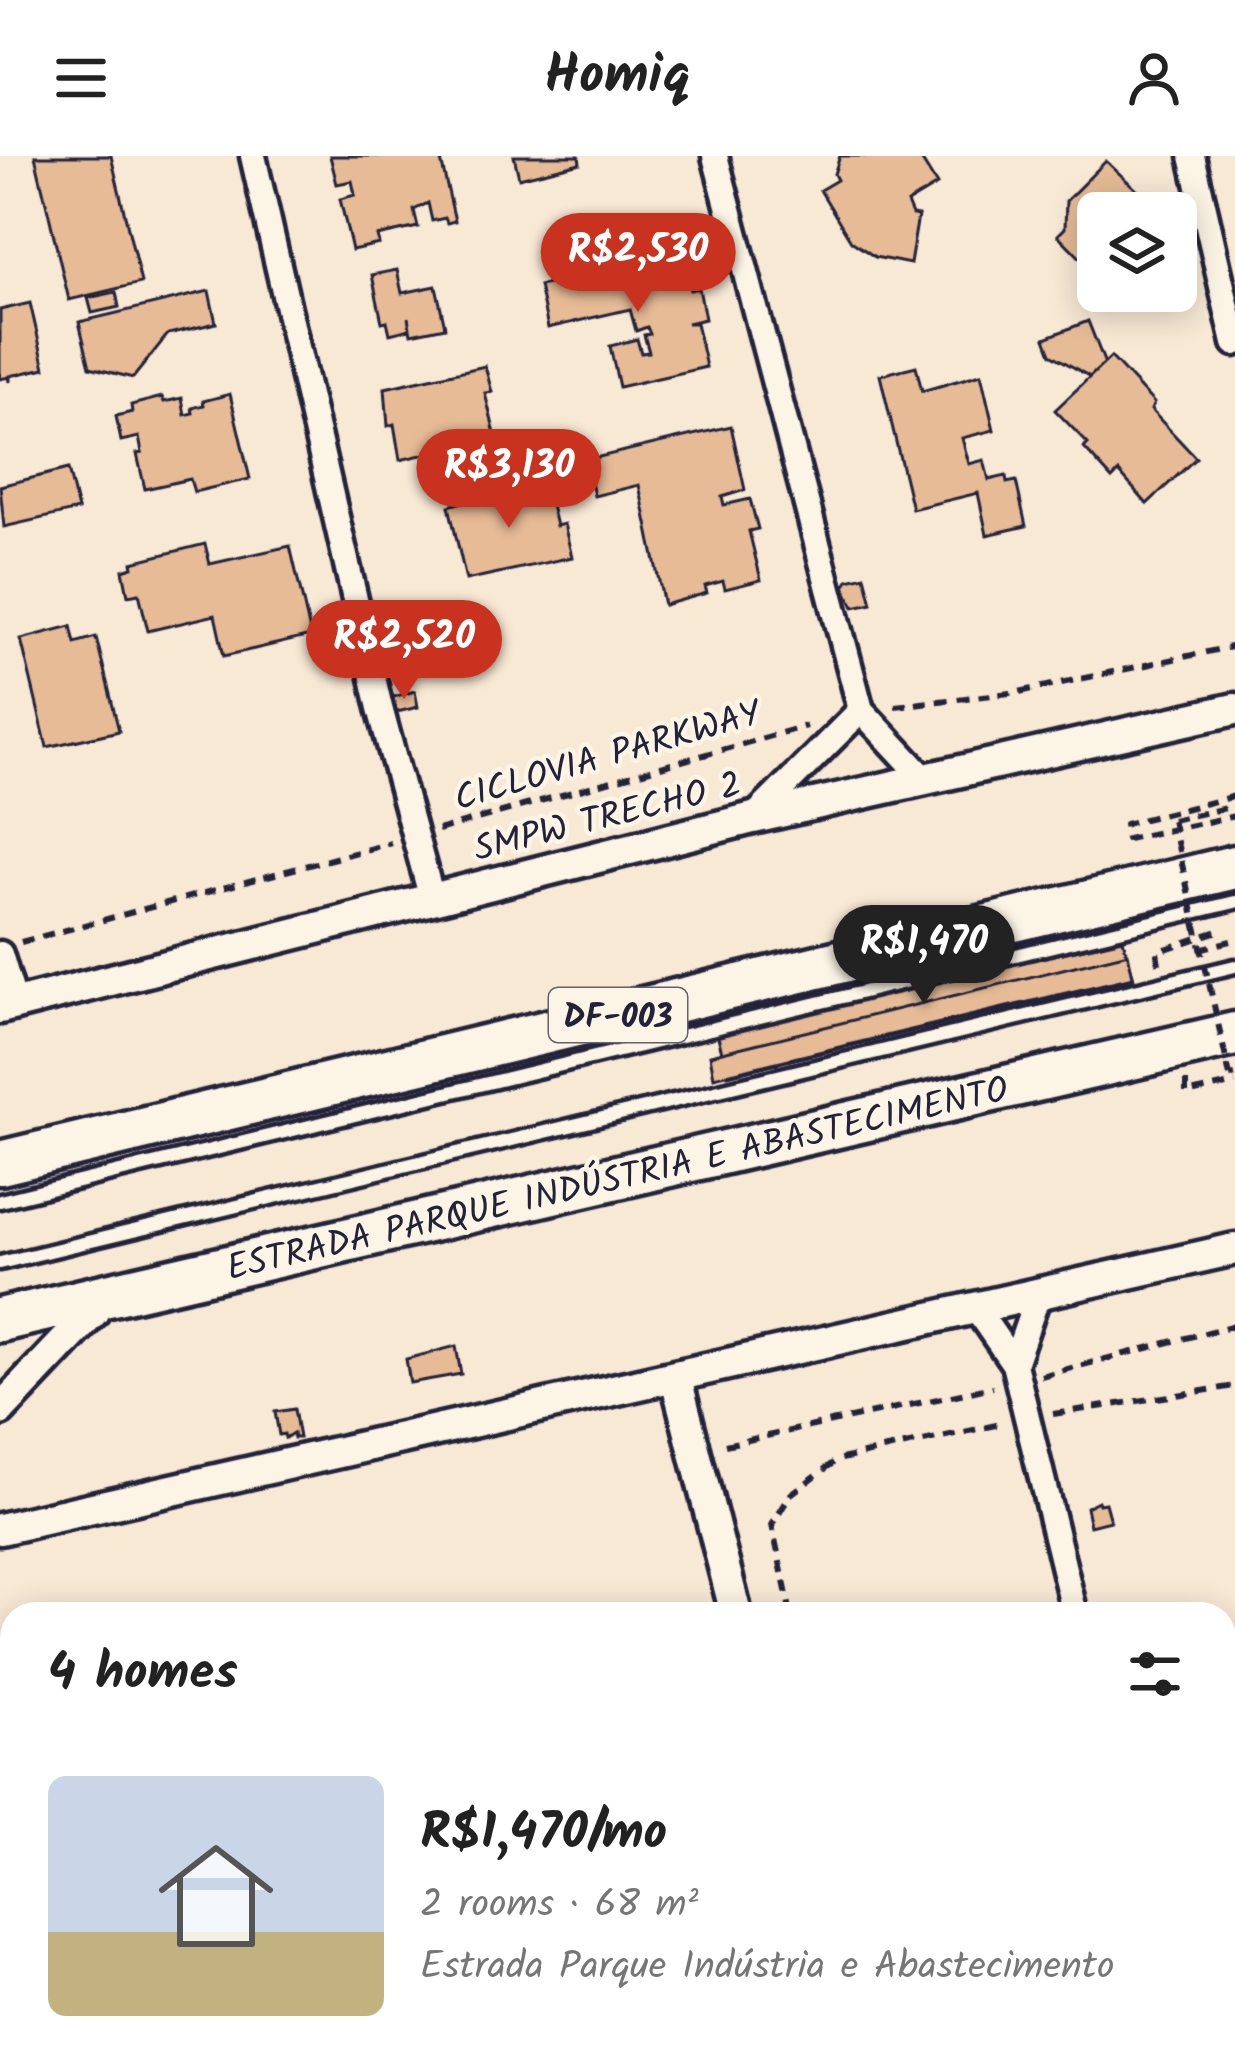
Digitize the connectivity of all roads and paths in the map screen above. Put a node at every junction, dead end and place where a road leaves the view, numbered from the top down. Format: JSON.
{"nodes":[{"id":1,"x":253,"y":156,"type":"edge"},
{"id":2,"x":715,"y":156,"type":"edge"},
{"id":3,"x":1192,"y":156,"type":"edge"},
{"id":4,"x":1235,"y":343,"type":"edge"},
{"id":5,"x":1235,"y":646,"type":"edge"},
{"id":6,"x":1235,"y":709,"type":"edge"},
{"id":7,"x":861,"y":710,"type":"junction"},
{"id":8,"x":926,"y":779,"type":"junction"},
{"id":9,"x":1235,"y":796,"type":"edge"},
{"id":10,"x":1235,"y":806,"type":"edge"},
{"id":11,"x":1235,"y":816,"type":"edge"},
{"id":12,"x":753,"y":818,"type":"junction"},
{"id":13,"x":415,"y":836,"type":"junction"},
{"id":14,"x":1235,"y":867,"type":"edge"},
{"id":15,"x":432,"y":899,"type":"junction"},
{"id":16,"x":1235,"y":902,"type":"edge"},
{"id":17,"x":1221,"y":929,"type":"dead end"},
{"id":18,"x":1235,"y":940,"type":"edge"},
{"id":19,"x":1199,"y":949,"type":"junction"},
{"id":20,"x":0,"y":951,"type":"edge"},
{"id":21,"x":1157,"y":952,"type":"dead end"},
{"id":22,"x":1235,"y":966,"type":"edge"},
{"id":23,"x":8,"y":1006,"type":"edge"},
{"id":24,"x":1235,"y":1034,"type":"edge"},
{"id":25,"x":1235,"y":1079,"type":"edge"},
{"id":26,"x":1186,"y":1094,"type":"dead end"},
{"id":27,"x":0,"y":1163,"type":"edge"},
{"id":28,"x":0,"y":1201,"type":"edge"},
{"id":29,"x":1235,"y":1250,"type":"edge"},
{"id":30,"x":0,"y":1263,"type":"edge"},
{"id":31,"x":1037,"y":1295,"type":"junction"},
{"id":32,"x":976,"y":1309,"type":"junction"},
{"id":33,"x":93,"y":1312,"type":"dead end"},
{"id":34,"x":0,"y":1320,"type":"edge"},
{"id":35,"x":1235,"y":1325,"type":"edge"},
{"id":36,"x":1016,"y":1373,"type":"junction"},
{"id":37,"x":676,"y":1378,"type":"junction"},
{"id":38,"x":1235,"y":1386,"type":"edge"},
{"id":39,"x":0,"y":1410,"type":"edge"},
{"id":40,"x":1027,"y":1418,"type":"junction"},
{"id":41,"x":694,"y":1452,"type":"junction"},
{"id":42,"x":0,"y":1529,"type":"edge"},
{"id":43,"x":733,"y":1602,"type":"edge"},
{"id":44,"x":788,"y":1602,"type":"edge"},
{"id":45,"x":1072,"y":1602,"type":"edge"}],
"edges":[{"from":1,"to":13,"type":"street"},
{"from":2,"to":7,"type":"street"},
{"from":3,"to":4,"type":"street"},
{"from":5,"to":7,"type":"path","name":"CICLOVIA PARKWAY"},
{"from":6,"to":8,"type":"street","name":"SMPW TRECHO 2"},
{"from":7,"to":8,"type":"street"},
{"from":7,"to":12,"type":"street"},
{"from":7,"to":13,"type":"path","name":"CICLOVIA PARKWAY"},
{"from":8,"to":12,"type":"street","name":"SMPW TRECHO 2"},
{"from":9,"to":11,"type":"path"},
{"from":10,"to":19,"type":"path","bridge":true},
{"from":12,"to":15,"type":"street","name":"SMPW TRECHO 2"},
{"from":13,"to":15,"type":"street"},
{"from":13,"to":20,"type":"path","name":"CICLOVIA PARKWAY"},
{"from":14,"to":27,"type":"highway","number":"DF-003"},
{"from":15,"to":23,"type":"street","name":"SMPW TRECHO 2"},
{"from":16,"to":28,"type":"lane"},
{"from":17,"to":21,"type":"path"},
{"from":18,"to":19,"type":"path"},
{"from":19,"to":25,"type":"path","bridge":true},
{"from":20,"to":23,"type":"street"},
{"from":22,"to":30,"type":"lane"},
{"from":24,"to":34,"type":"highway","name":"ESTRADA PARQUE INDÚSTRIA E ABASTECIMENTO"},
{"from":25,"to":26,"type":"path"},
{"from":29,"to":31,"type":"street"},
{"from":31,"to":32,"type":"street"},
{"from":31,"to":36,"type":"street"},
{"from":32,"to":36,"type":"street"},
{"from":32,"to":37,"type":"street"},
{"from":33,"to":39,"type":"street"},
{"from":35,"to":36,"type":"path"},
{"from":36,"to":40,"type":"street"},
{"from":36,"to":41,"type":"path"},
{"from":37,"to":41,"type":"street"},
{"from":37,"to":42,"type":"street"},
{"from":38,"to":40,"type":"path"},
{"from":40,"to":44,"type":"path"},
{"from":40,"to":45,"type":"street"},
{"from":41,"to":43,"type":"street"}]}
